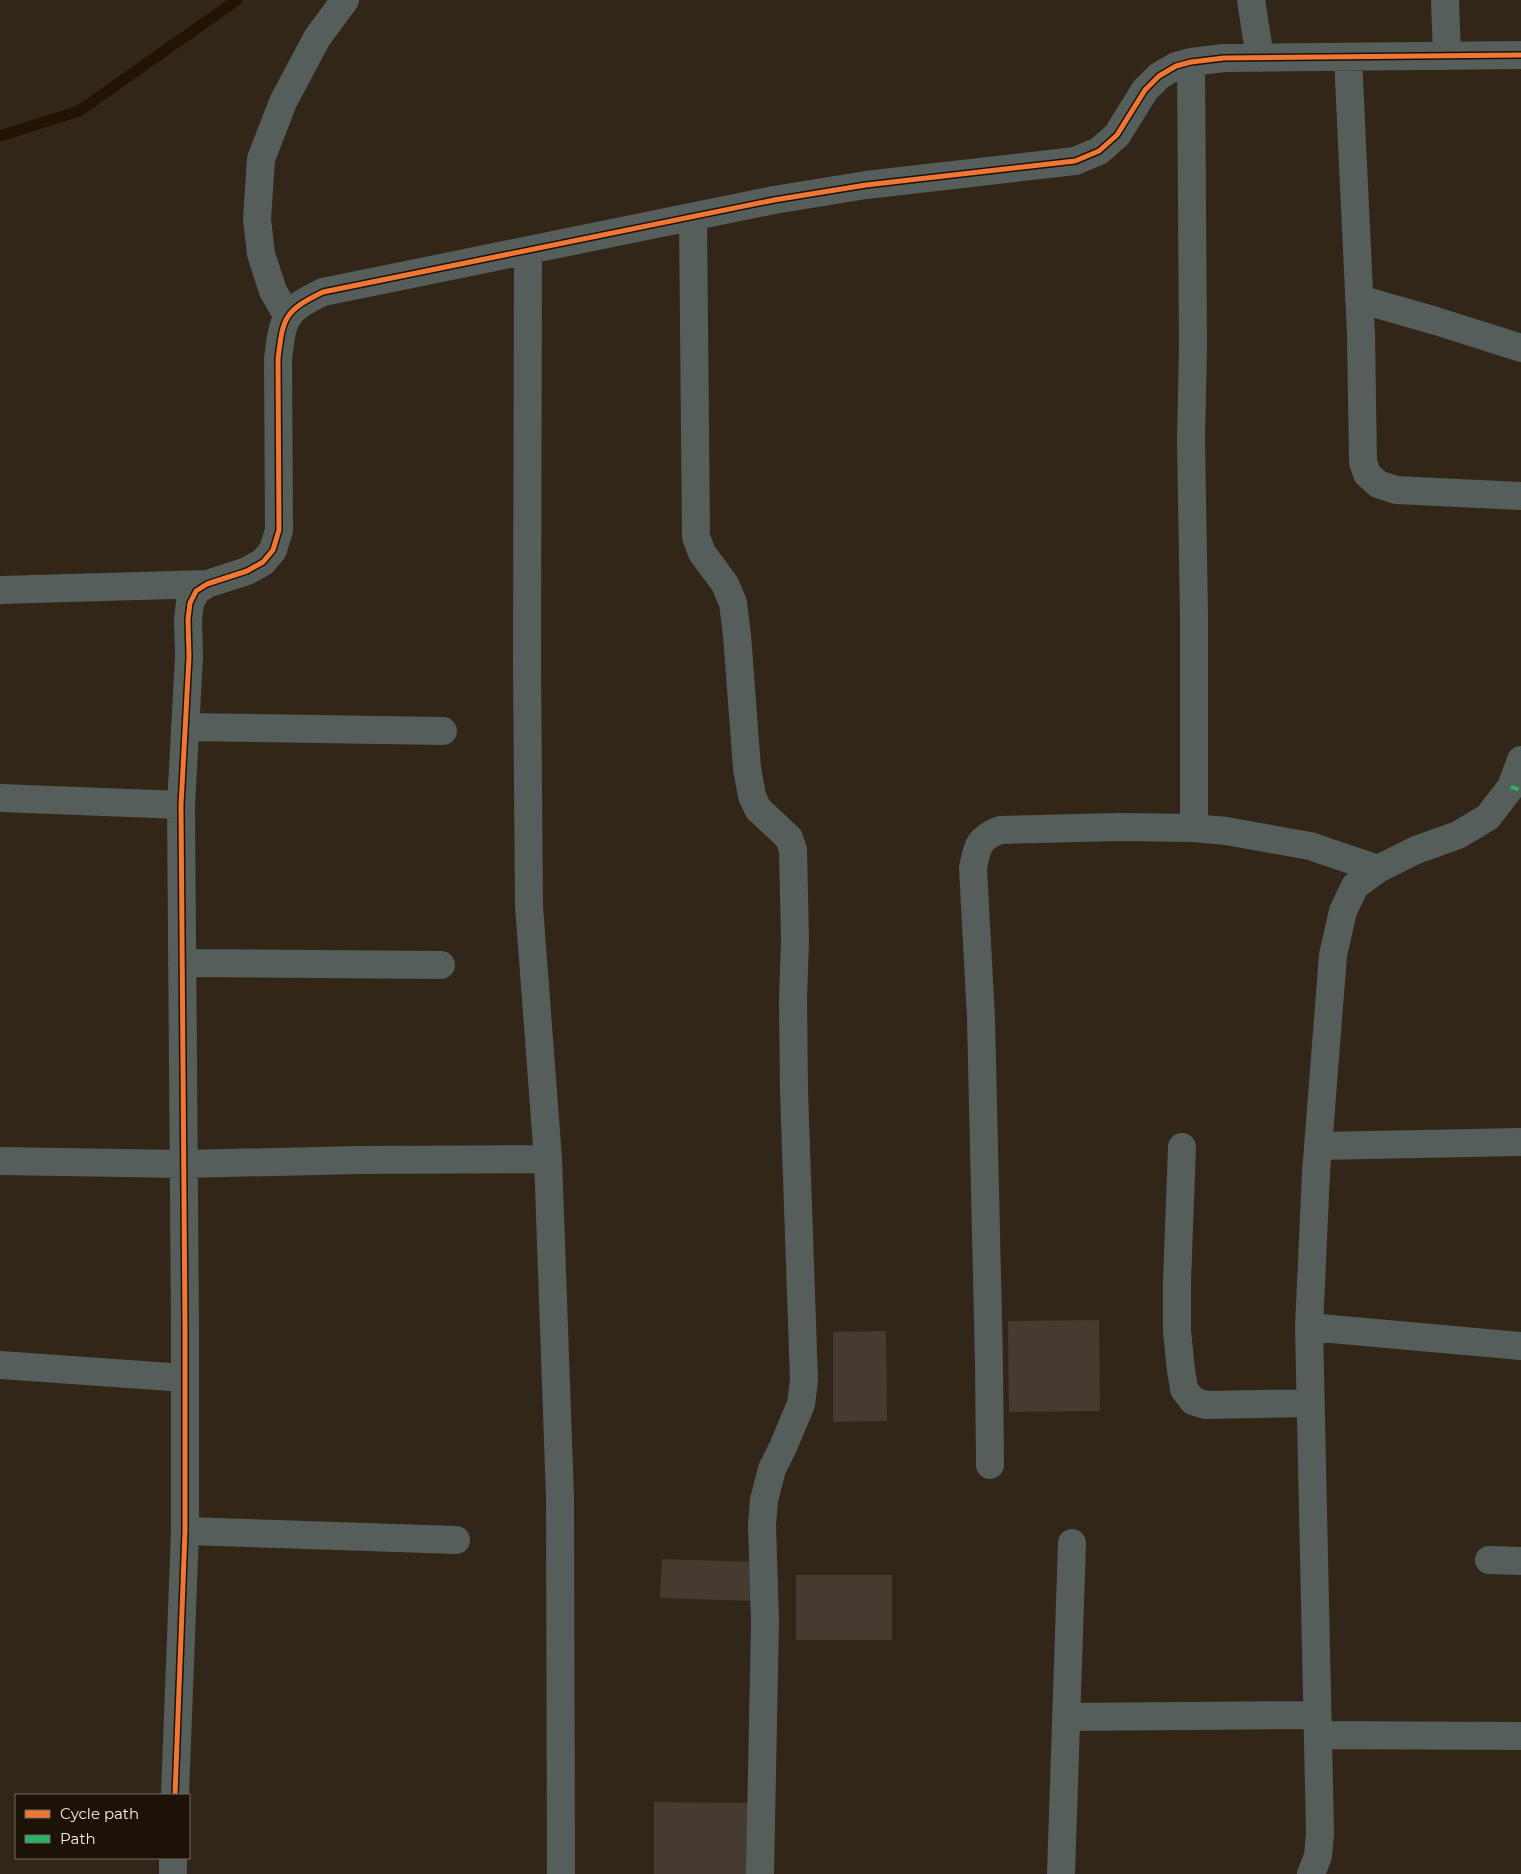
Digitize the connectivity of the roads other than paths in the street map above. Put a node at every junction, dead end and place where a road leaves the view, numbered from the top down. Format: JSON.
{"nodes":[{"id":1,"x":345,"y":0,"type":"edge"},
{"id":2,"x":1251,"y":0,"type":"edge"},
{"id":3,"x":1445,"y":0,"type":"edge"},
{"id":4,"x":1521,"y":55,"type":"edge"},
{"id":5,"x":1348,"y":56,"type":"junction"},
{"id":6,"x":1448,"y":56,"type":"junction"},
{"id":7,"x":1260,"y":58,"type":"junction"},
{"id":8,"x":1191,"y":62,"type":"junction"},
{"id":9,"x":693,"y":217,"type":"junction"},
{"id":10,"x":528,"y":251,"type":"junction"},
{"id":11,"x":1359,"y":299,"type":"junction"},
{"id":12,"x":287,"y":315,"type":"junction"},
{"id":13,"x":1521,"y":348,"type":"edge"},
{"id":14,"x":1521,"y":496,"type":"edge"},
{"id":15,"x":207,"y":584,"type":"junction"},
{"id":16,"x":0,"y":590,"type":"edge"},
{"id":17,"x":185,"y":727,"type":"junction"},
{"id":18,"x":443,"y":731,"type":"dead end"},
{"id":19,"x":1521,"y":760,"type":"edge"},
{"id":20,"x":0,"y":798,"type":"edge"},
{"id":21,"x":181,"y":805,"type":"junction"},
{"id":22,"x":1194,"y":828,"type":"junction"},
{"id":23,"x":1378,"y":869,"type":"junction"},
{"id":24,"x":182,"y":963,"type":"junction"},
{"id":25,"x":441,"y":965,"type":"dead end"},
{"id":26,"x":1521,"y":1142,"type":"edge"},
{"id":27,"x":1318,"y":1146,"type":"junction"},
{"id":28,"x":1182,"y":1147,"type":"dead end"},
{"id":29,"x":548,"y":1159,"type":"junction"},
{"id":30,"x":0,"y":1161,"type":"edge"},
{"id":31,"x":183,"y":1164,"type":"junction"},
{"id":32,"x":1309,"y":1327,"type":"junction"},
{"id":33,"x":1521,"y":1346,"type":"edge"},
{"id":34,"x":0,"y":1364,"type":"edge"},
{"id":35,"x":185,"y":1378,"type":"junction"},
{"id":36,"x":1310,"y":1403,"type":"junction"},
{"id":37,"x":990,"y":1466,"type":"dead end"},
{"id":38,"x":185,"y":1531,"type":"junction"},
{"id":39,"x":456,"y":1540,"type":"dead end"},
{"id":40,"x":1072,"y":1543,"type":"dead end"},
{"id":41,"x":1490,"y":1560,"type":"dead end"},
{"id":42,"x":1521,"y":1561,"type":"edge"},
{"id":43,"x":1066,"y":1717,"type":"junction"},
{"id":44,"x":1318,"y":1725,"type":"junction"},
{"id":45,"x":1521,"y":1736,"type":"edge"},
{"id":46,"x":175,"y":1794,"type":"edge"},
{"id":47,"x":173,"y":1859,"type":"edge"},
{"id":48,"x":172,"y":1874,"type":"edge"},
{"id":49,"x":561,"y":1874,"type":"edge"},
{"id":50,"x":760,"y":1874,"type":"edge"},
{"id":51,"x":1061,"y":1874,"type":"edge"},
{"id":52,"x":1311,"y":1874,"type":"edge"}],
"edges":[{"from":1,"to":12,"type":"street"},
{"from":2,"to":7,"type":"street"},
{"from":3,"to":6,"type":"street"},
{"from":4,"to":6,"type":"street"},
{"from":5,"to":6,"type":"street"},
{"from":5,"to":7,"type":"street"},
{"from":5,"to":11,"type":"street"},
{"from":7,"to":8,"type":"street"},
{"from":8,"to":9,"type":"street"},
{"from":8,"to":22,"type":"street"},
{"from":9,"to":10,"type":"street"},
{"from":9,"to":50,"type":"street"},
{"from":10,"to":12,"type":"street"},
{"from":10,"to":29,"type":"street"},
{"from":11,"to":13,"type":"street"},
{"from":11,"to":14,"type":"street"},
{"from":12,"to":15,"type":"street"},
{"from":15,"to":16,"type":"street"},
{"from":15,"to":17,"type":"street"},
{"from":17,"to":18,"type":"street"},
{"from":17,"to":21,"type":"street"},
{"from":19,"to":23,"type":"street"},
{"from":20,"to":21,"type":"street"},
{"from":21,"to":24,"type":"street"},
{"from":22,"to":23,"type":"street"},
{"from":22,"to":37,"type":"street"},
{"from":23,"to":27,"type":"street"},
{"from":24,"to":25,"type":"street"},
{"from":24,"to":31,"type":"street"},
{"from":26,"to":27,"type":"street"},
{"from":27,"to":32,"type":"street"},
{"from":28,"to":36,"type":"street"},
{"from":29,"to":31,"type":"street"},
{"from":29,"to":49,"type":"street"},
{"from":30,"to":31,"type":"street"},
{"from":31,"to":35,"type":"street"},
{"from":32,"to":33,"type":"street"},
{"from":32,"to":36,"type":"street"},
{"from":34,"to":35,"type":"street"},
{"from":35,"to":38,"type":"street"},
{"from":36,"to":44,"type":"street"},
{"from":38,"to":39,"type":"street"},
{"from":38,"to":46,"type":"street"},
{"from":40,"to":43,"type":"street"},
{"from":41,"to":42,"type":"street"},
{"from":43,"to":44,"type":"street"},
{"from":43,"to":51,"type":"street"},
{"from":44,"to":45,"type":"street"},
{"from":44,"to":52,"type":"street"},
{"from":47,"to":48,"type":"street"}]}
